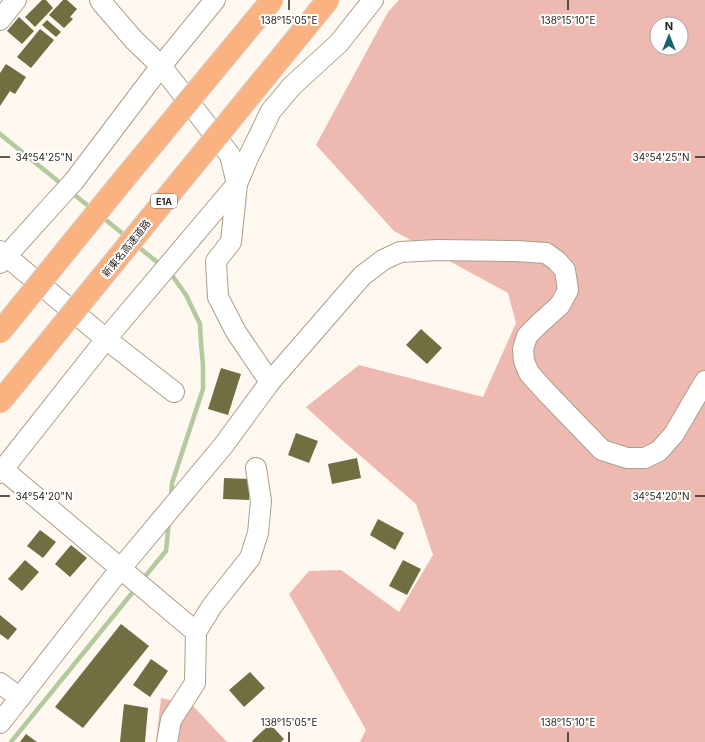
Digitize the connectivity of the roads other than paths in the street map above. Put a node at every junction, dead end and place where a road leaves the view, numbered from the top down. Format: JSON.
{"nodes":[{"id":1,"x":16,"y":0,"type":"edge"},
{"id":2,"x":100,"y":0,"type":"edge"},
{"id":3,"x":215,"y":0,"type":"edge"},
{"id":4,"x":272,"y":0,"type":"edge"},
{"id":5,"x":328,"y":0,"type":"edge"},
{"id":6,"x":372,"y":0,"type":"edge"},
{"id":7,"x":0,"y":20,"type":"edge"},
{"id":8,"x":161,"y":66,"type":"junction"},
{"id":9,"x":237,"y":184,"type":"junction"},
{"id":10,"x":2,"y":256,"type":"edge"},
{"id":11,"x":0,"y":332,"type":"edge"},
{"id":12,"x":106,"y":339,"type":"junction"},
{"id":13,"x":705,"y":381,"type":"edge"},
{"id":14,"x":270,"y":382,"type":"junction"},
{"id":15,"x":174,"y":392,"type":"dead end"},
{"id":16,"x":0,"y":402,"type":"edge"},
{"id":17,"x":256,"y":468,"type":"dead end"},
{"id":18,"x":1,"y":470,"type":"edge"},
{"id":19,"x":121,"y":568,"type":"junction"},
{"id":20,"x":196,"y":632,"type":"junction"},
{"id":21,"x":0,"y":683,"type":"edge"},
{"id":22,"x":20,"y":698,"type":"junction"},
{"id":23,"x":0,"y":723,"type":"edge"},
{"id":24,"x":167,"y":742,"type":"edge"}],
"edges":[{"from":1,"to":7,"type":"street"},
{"from":2,"to":8,"type":"street"},
{"from":3,"to":8,"type":"street"},
{"from":4,"to":11,"type":"highway","bridge":true},
{"from":5,"to":16,"type":"highway","name":"新東名高速道路","number":"E1A","bridge":true},
{"from":6,"to":9,"type":"street"},
{"from":8,"to":9,"type":"street"},
{"from":8,"to":10,"type":"street"},
{"from":9,"to":12,"type":"street"},
{"from":9,"to":14,"type":"street"},
{"from":10,"to":12,"type":"street"},
{"from":12,"to":15,"type":"street"},
{"from":12,"to":18,"type":"street"},
{"from":13,"to":14,"type":"street"},
{"from":14,"to":19,"type":"street"},
{"from":17,"to":20,"type":"street"},
{"from":18,"to":19,"type":"street"},
{"from":19,"to":20,"type":"street"},
{"from":19,"to":22,"type":"street"},
{"from":20,"to":24,"type":"street"},
{"from":21,"to":22,"type":"street"},
{"from":22,"to":23,"type":"street"}]}
